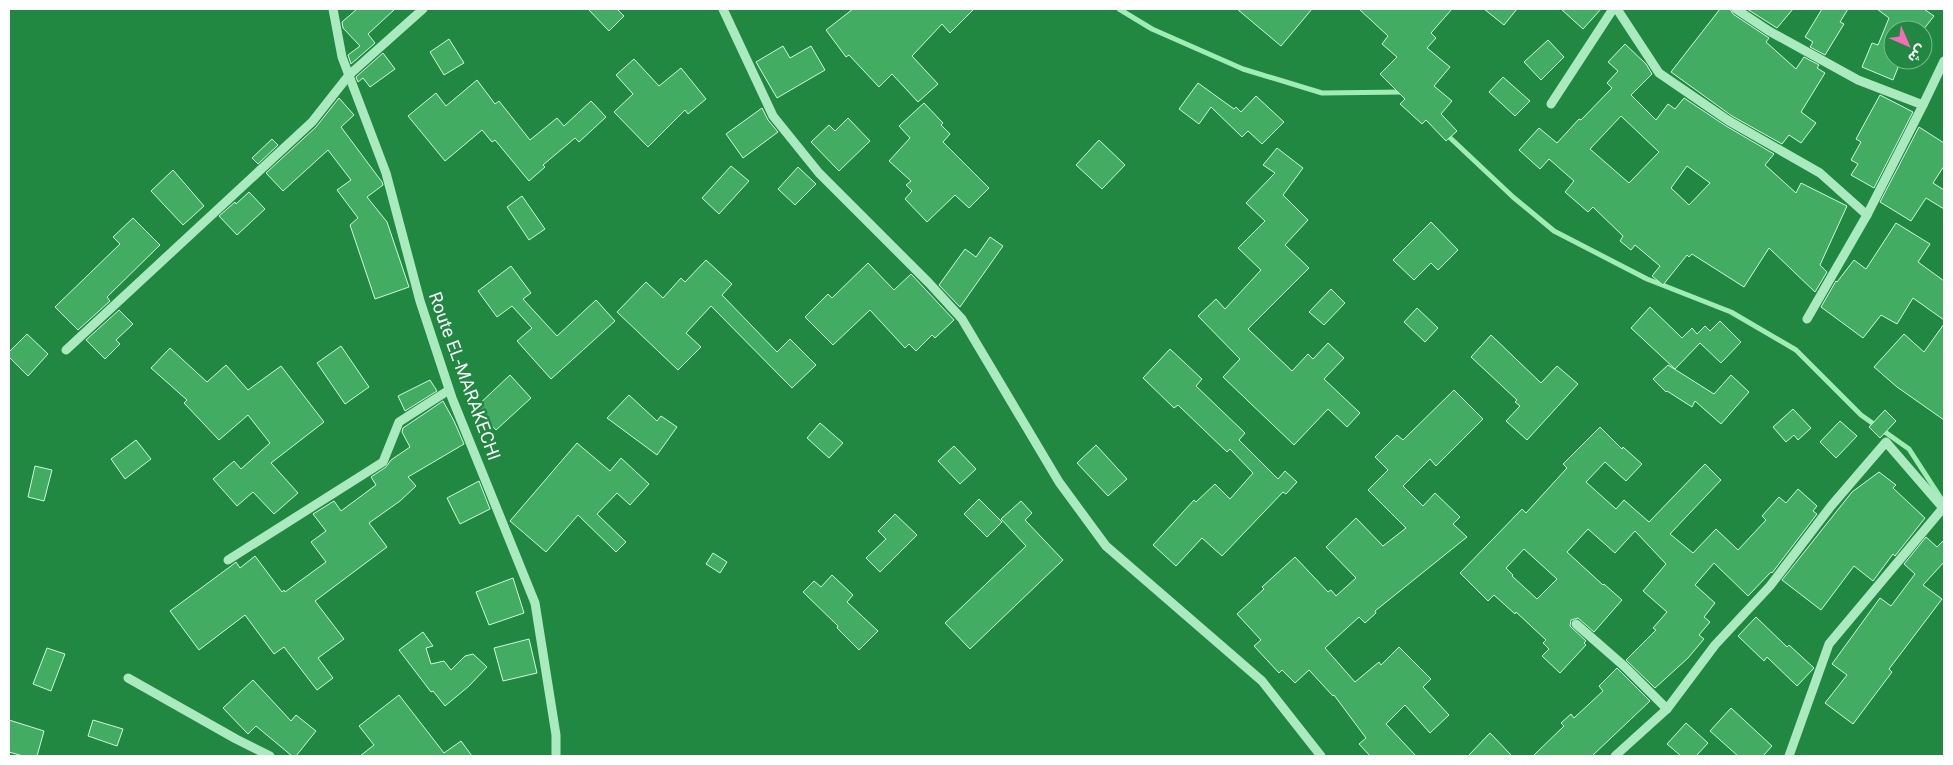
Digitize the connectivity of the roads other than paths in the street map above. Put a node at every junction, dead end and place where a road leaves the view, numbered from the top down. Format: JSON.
{"nodes":[{"id":1,"x":333,"y":9,"type":"edge"},
{"id":2,"x":423,"y":9,"type":"edge"},
{"id":3,"x":723,"y":9,"type":"edge"},
{"id":4,"x":1613,"y":9,"type":"edge"},
{"id":5,"x":1617,"y":9,"type":"edge"},
{"id":6,"x":1736,"y":9,"type":"edge"},
{"id":7,"x":1944,"y":61,"type":"edge"},
{"id":8,"x":349,"y":75,"type":"junction"},
{"id":9,"x":1551,"y":104,"type":"dead end"},
{"id":10,"x":1923,"y":105,"type":"junction"},
{"id":11,"x":1867,"y":216,"type":"junction"},
{"id":12,"x":1807,"y":318,"type":"dead end"},
{"id":13,"x":66,"y":350,"type":"dead end"},
{"id":14,"x":449,"y":390,"type":"junction"},
{"id":15,"x":228,"y":560,"type":"dead end"},
{"id":16,"x":1576,"y":624,"type":"dead end"},
{"id":17,"x":128,"y":678,"type":"dead end"},
{"id":18,"x":1667,"y":709,"type":"junction"},
{"id":19,"x":270,"y":756,"type":"edge"},
{"id":20,"x":556,"y":756,"type":"edge"},
{"id":21,"x":1321,"y":756,"type":"edge"},
{"id":22,"x":1616,"y":756,"type":"edge"},
{"id":23,"x":1789,"y":756,"type":"edge"}],
"edges":[{"from":1,"to":8,"type":"street","name":"Route EL-MARAKECHI"},
{"from":2,"to":8,"type":"street"},
{"from":3,"to":21,"type":"street"},
{"from":4,"to":9,"type":"street"},
{"from":5,"to":11,"type":"street"},
{"from":6,"to":10,"type":"street"},
{"from":7,"to":10,"type":"street"},
{"from":8,"to":13,"type":"street"},
{"from":8,"to":14,"type":"street","name":"Route EL-MARAKECHI"},
{"from":10,"to":11,"type":"street"},
{"from":11,"to":12,"type":"street"},
{"from":14,"to":15,"type":"street"},
{"from":14,"to":20,"type":"street","name":"Route EL-MARAKECHI"},
{"from":16,"to":18,"type":"street"},
{"from":17,"to":19,"type":"street"},
{"from":18,"to":22,"type":"street"},
{"from":18,"to":23,"type":"street"}]}
